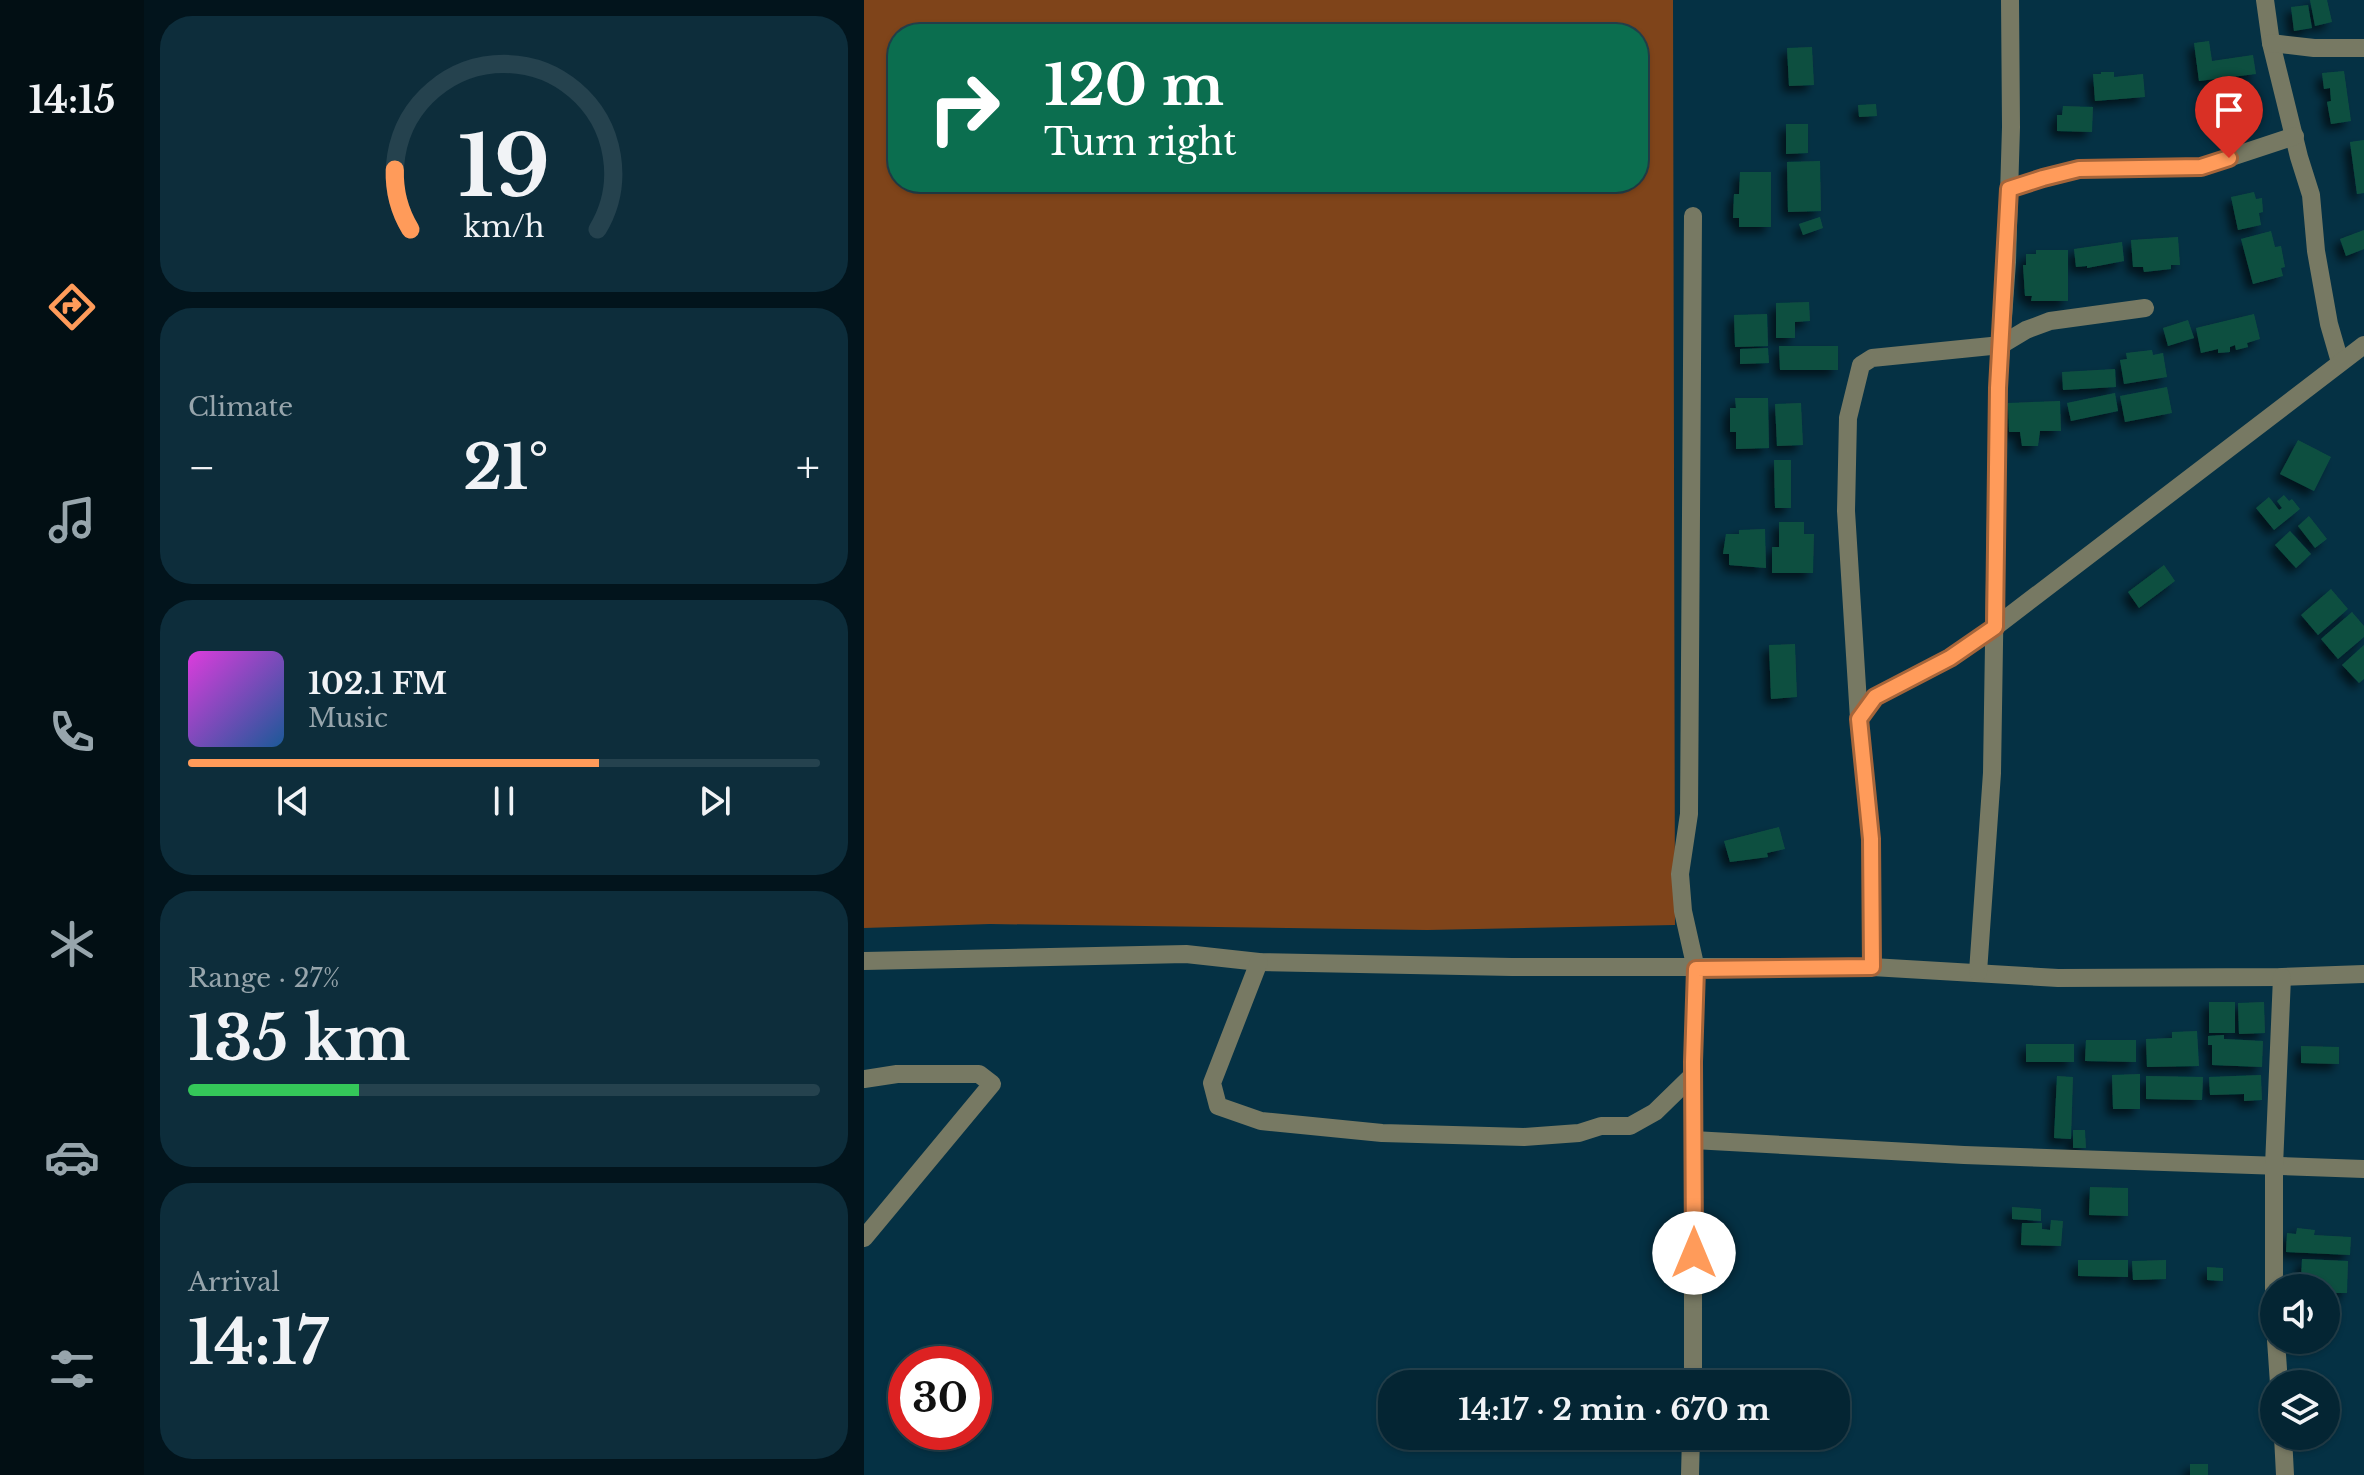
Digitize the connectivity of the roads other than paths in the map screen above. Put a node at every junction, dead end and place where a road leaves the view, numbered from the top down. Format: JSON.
{"nodes":[{"id":1,"x":2010,"y":0,"type":"edge"},
{"id":2,"x":2265,"y":0,"type":"edge"},
{"id":3,"x":2271,"y":43,"type":"junction"},
{"id":4,"x":2364,"y":48,"type":"edge"},
{"id":5,"x":2295,"y":136,"type":"junction"},
{"id":6,"x":2009,"y":189,"type":"junction"},
{"id":7,"x":1693,"y":216,"type":"dead end"},
{"id":8,"x":2145,"y":308,"type":"dead end"},
{"id":9,"x":2001,"y":345,"type":"junction"},
{"id":10,"x":2364,"y":345,"type":"edge"},
{"id":11,"x":2340,"y":362,"type":"junction"},
{"id":12,"x":1995,"y":627,"type":"junction"},
{"id":13,"x":1859,"y":719,"type":"junction"},
{"id":14,"x":864,"y":961,"type":"edge"},
{"id":15,"x":1259,"y":962,"type":"junction"},
{"id":16,"x":1872,"y":967,"type":"junction"},
{"id":17,"x":1696,"y":969,"type":"junction"},
{"id":18,"x":1978,"y":972,"type":"junction"},
{"id":19,"x":2364,"y":974,"type":"edge"},
{"id":20,"x":2282,"y":977,"type":"junction"},
{"id":21,"x":1693,"y":1075,"type":"junction"},
{"id":22,"x":864,"y":1079,"type":"edge"},
{"id":23,"x":1693,"y":1140,"type":"junction"},
{"id":24,"x":2274,"y":1166,"type":"junction"},
{"id":25,"x":2364,"y":1169,"type":"edge"},
{"id":26,"x":864,"y":1238,"type":"edge"},
{"id":27,"x":2274,"y":1274,"type":"edge"},
{"id":28,"x":1693,"y":1370,"type":"edge"},
{"id":29,"x":1691,"y":1450,"type":"edge"},
{"id":30,"x":2284,"y":1450,"type":"edge"},
{"id":31,"x":1690,"y":1475,"type":"edge"},
{"id":32,"x":2285,"y":1475,"type":"edge"}],
"edges":[{"from":1,"to":6,"type":"street"},
{"from":2,"to":3,"type":"street"},
{"from":3,"to":4,"type":"street"},
{"from":3,"to":5,"type":"street"},
{"from":5,"to":6,"type":"street"},
{"from":5,"to":11,"type":"street"},
{"from":6,"to":9,"type":"street"},
{"from":7,"to":17,"type":"street"},
{"from":8,"to":9,"type":"street"},
{"from":9,"to":12,"type":"street"},
{"from":9,"to":13,"type":"street"},
{"from":10,"to":11,"type":"street"},
{"from":11,"to":12,"type":"street"},
{"from":12,"to":13,"type":"street"},
{"from":12,"to":18,"type":"street"},
{"from":13,"to":16,"type":"street"},
{"from":14,"to":15,"type":"street"},
{"from":15,"to":17,"type":"street"},
{"from":15,"to":21,"type":"street"},
{"from":16,"to":17,"type":"street"},
{"from":16,"to":18,"type":"street"},
{"from":17,"to":21,"type":"street"},
{"from":18,"to":20,"type":"street"},
{"from":19,"to":20,"type":"street"},
{"from":20,"to":24,"type":"street"},
{"from":21,"to":23,"type":"street"},
{"from":22,"to":26,"type":"street"},
{"from":23,"to":24,"type":"street"},
{"from":23,"to":28,"type":"street"},
{"from":24,"to":25,"type":"street"},
{"from":24,"to":27,"type":"street"},
{"from":29,"to":31,"type":"street"},
{"from":30,"to":32,"type":"street"}]}
